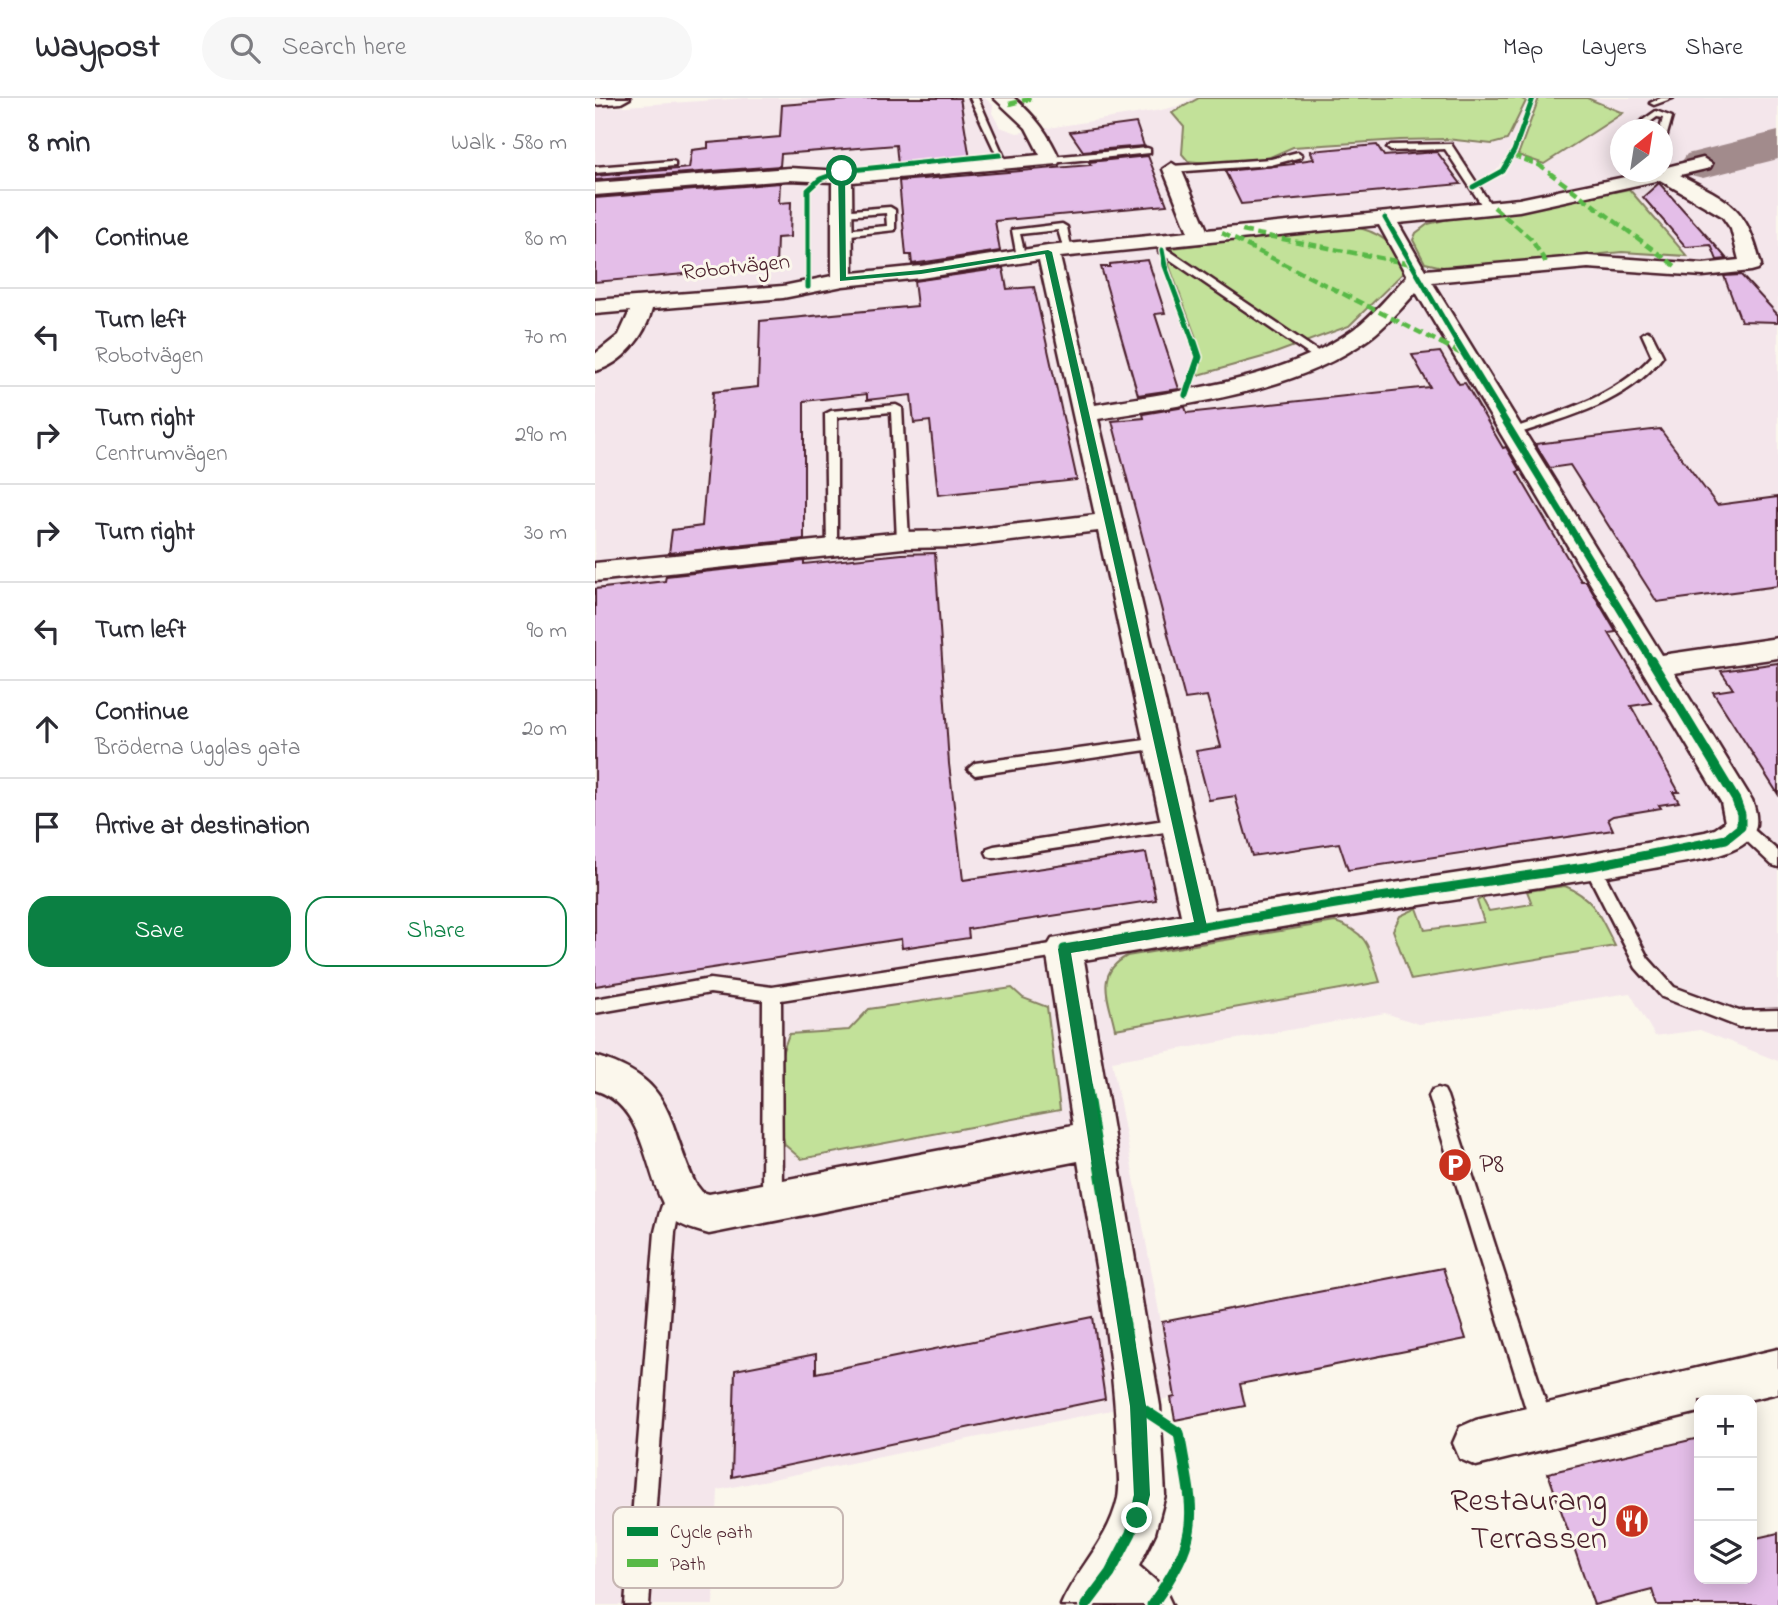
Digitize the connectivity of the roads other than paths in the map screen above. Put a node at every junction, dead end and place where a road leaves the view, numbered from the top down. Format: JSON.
{"nodes":[{"id":1,"x":621,"y":98,"type":"edge"},
{"id":2,"x":974,"y":98,"type":"edge"},
{"id":3,"x":1003,"y":98,"type":"edge"},
{"id":4,"x":1668,"y":98,"type":"edge"},
{"id":5,"x":595,"y":100,"type":"edge"},
{"id":6,"x":1654,"y":103,"type":"dead end"},
{"id":7,"x":1649,"y":119,"type":"edge"},
{"id":8,"x":1667,"y":119,"type":"edge"},
{"id":9,"x":1391,"y":148,"type":"dead end"},
{"id":10,"x":1147,"y":151,"type":"dead end"},
{"id":11,"x":1298,"y":155,"type":"dead end"},
{"id":12,"x":1051,"y":160,"type":"junction"},
{"id":13,"x":672,"y":164,"type":"dead end"},
{"id":14,"x":1005,"y":164,"type":"junction"},
{"id":15,"x":1703,"y":164,"type":"dead end"},
{"id":16,"x":1172,"y":169,"type":"joint"},
{"id":17,"x":595,"y":170,"type":"edge"},
{"id":18,"x":1673,"y":170,"type":"edge"},
{"id":19,"x":842,"y":177,"type":"junction"},
{"id":20,"x":1619,"y":182,"type":"edge"},
{"id":21,"x":1665,"y":182,"type":"edge"},
{"id":22,"x":595,"y":189,"type":"edge"},
{"id":23,"x":1488,"y":208,"type":"junction"},
{"id":24,"x":1385,"y":218,"type":"junction"},
{"id":25,"x":1199,"y":236,"type":"junction"},
{"id":26,"x":1162,"y":239,"type":"junction"},
{"id":27,"x":1058,"y":251,"type":"junction"},
{"id":28,"x":1418,"y":277,"type":"junction"},
{"id":29,"x":843,"y":279,"type":"junction"},
{"id":30,"x":643,"y":303,"type":"junction"},
{"id":31,"x":595,"y":307,"type":"edge"},
{"id":32,"x":1647,"y":334,"type":"dead end"},
{"id":33,"x":1321,"y":358,"type":"junction"},
{"id":34,"x":595,"y":364,"type":"edge"},
{"id":35,"x":1085,"y":414,"type":"junction"},
{"id":36,"x":1513,"y":432,"type":"junction"},
{"id":37,"x":1109,"y":521,"type":"junction"},
{"id":38,"x":903,"y":540,"type":"junction"},
{"id":39,"x":831,"y":547,"type":"junction"},
{"id":40,"x":595,"y":572,"type":"edge"},
{"id":41,"x":1778,"y":648,"type":"edge"},
{"id":42,"x":1654,"y":666,"type":"junction"},
{"id":43,"x":1160,"y":743,"type":"junction"},
{"id":44,"x":975,"y":769,"type":"dead end"},
{"id":45,"x":1178,"y":824,"type":"junction"},
{"id":46,"x":1741,"y":827,"type":"junction"},
{"id":47,"x":994,"y":852,"type":"dead end"},
{"id":48,"x":1778,"y":860,"type":"edge"},
{"id":49,"x":1592,"y":866,"type":"junction"},
{"id":50,"x":1201,"y":926,"type":"junction"},
{"id":51,"x":1064,"y":949,"type":"junction"},
{"id":52,"x":772,"y":994,"type":"junction"},
{"id":53,"x":595,"y":1006,"type":"edge"},
{"id":54,"x":1778,"y":1018,"type":"edge"},
{"id":55,"x":595,"y":1073,"type":"edge"},
{"id":56,"x":1438,"y":1096,"type":"dead end"},
{"id":57,"x":1095,"y":1139,"type":"junction"},
{"id":58,"x":679,"y":1194,"type":"junction"},
{"id":59,"x":772,"y":1202,"type":"junction"},
{"id":60,"x":1778,"y":1371,"type":"edge"},
{"id":61,"x":1542,"y":1427,"type":"junction"},
{"id":62,"x":1476,"y":1443,"type":"dead end"},
{"id":63,"x":644,"y":1507,"type":"edge"},
{"id":64,"x":1098,"y":1589,"type":"edge"},
{"id":65,"x":1147,"y":1605,"type":"edge"}],
"edges":[{"from":1,"to":5,"type":"street"},
{"from":2,"to":14,"type":"lane"},
{"from":3,"to":12,"type":"street"},
{"from":4,"to":6,"type":"lane"},
{"from":7,"to":8,"type":"lane"},
{"from":9,"to":23,"type":"lane"},
{"from":10,"to":12,"type":"lane"},
{"from":11,"to":16,"type":"lane"},
{"from":12,"to":14,"type":"street"},
{"from":13,"to":17,"type":"lane"},
{"from":14,"to":19,"type":"street"},
{"from":15,"to":18,"type":"street","name":"Robotvägen"},
{"from":16,"to":25,"type":"street"},
{"from":19,"to":22,"type":"street"},
{"from":19,"to":29,"type":"street"},
{"from":20,"to":23,"type":"street","name":"Robotvägen"},
{"from":21,"to":28,"type":"street"},
{"from":23,"to":24,"type":"street","name":"Robotvägen"},
{"from":24,"to":25,"type":"street","name":"Robotvägen"},
{"from":24,"to":28,"type":"street"},
{"from":25,"to":26,"type":"street","name":"Robotvägen"},
{"from":26,"to":27,"type":"street","name":"Robotvägen"},
{"from":26,"to":33,"type":"lane"},
{"from":27,"to":29,"type":"street","name":"Robotvägen"},
{"from":27,"to":35,"type":"street"},
{"from":28,"to":33,"type":"street"},
{"from":28,"to":36,"type":"street"},
{"from":29,"to":30,"type":"street","name":"Robotvägen"},
{"from":30,"to":31,"type":"street","name":"Robotvägen"},
{"from":30,"to":34,"type":"street"},
{"from":32,"to":36,"type":"lane"},
{"from":33,"to":35,"type":"street"},
{"from":35,"to":37,"type":"street"},
{"from":36,"to":42,"type":"street"},
{"from":37,"to":38,"type":"street"},
{"from":37,"to":43,"type":"street"},
{"from":38,"to":39,"type":"street"},
{"from":38,"to":39,"type":"lane"},
{"from":39,"to":40,"type":"street"},
{"from":41,"to":42,"type":"street"},
{"from":42,"to":46,"type":"street"},
{"from":43,"to":44,"type":"lane"},
{"from":43,"to":45,"type":"street"},
{"from":45,"to":47,"type":"lane"},
{"from":45,"to":50,"type":"street"},
{"from":46,"to":48,"type":"lane"},
{"from":46,"to":49,"type":"street"},
{"from":49,"to":50,"type":"street"},
{"from":49,"to":54,"type":"lane"},
{"from":50,"to":51,"type":"street"},
{"from":51,"to":52,"type":"lane"},
{"from":51,"to":57,"type":"street"},
{"from":52,"to":53,"type":"lane"},
{"from":52,"to":59,"type":"lane"},
{"from":55,"to":58,"type":"street"},
{"from":56,"to":61,"type":"lane"},
{"from":57,"to":59,"type":"street"},
{"from":57,"to":64,"type":"street"},
{"from":58,"to":59,"type":"street"},
{"from":58,"to":63,"type":"lane"},
{"from":60,"to":61,"type":"street"},
{"from":61,"to":62,"type":"street"},
{"from":64,"to":65,"type":"street"}]}
